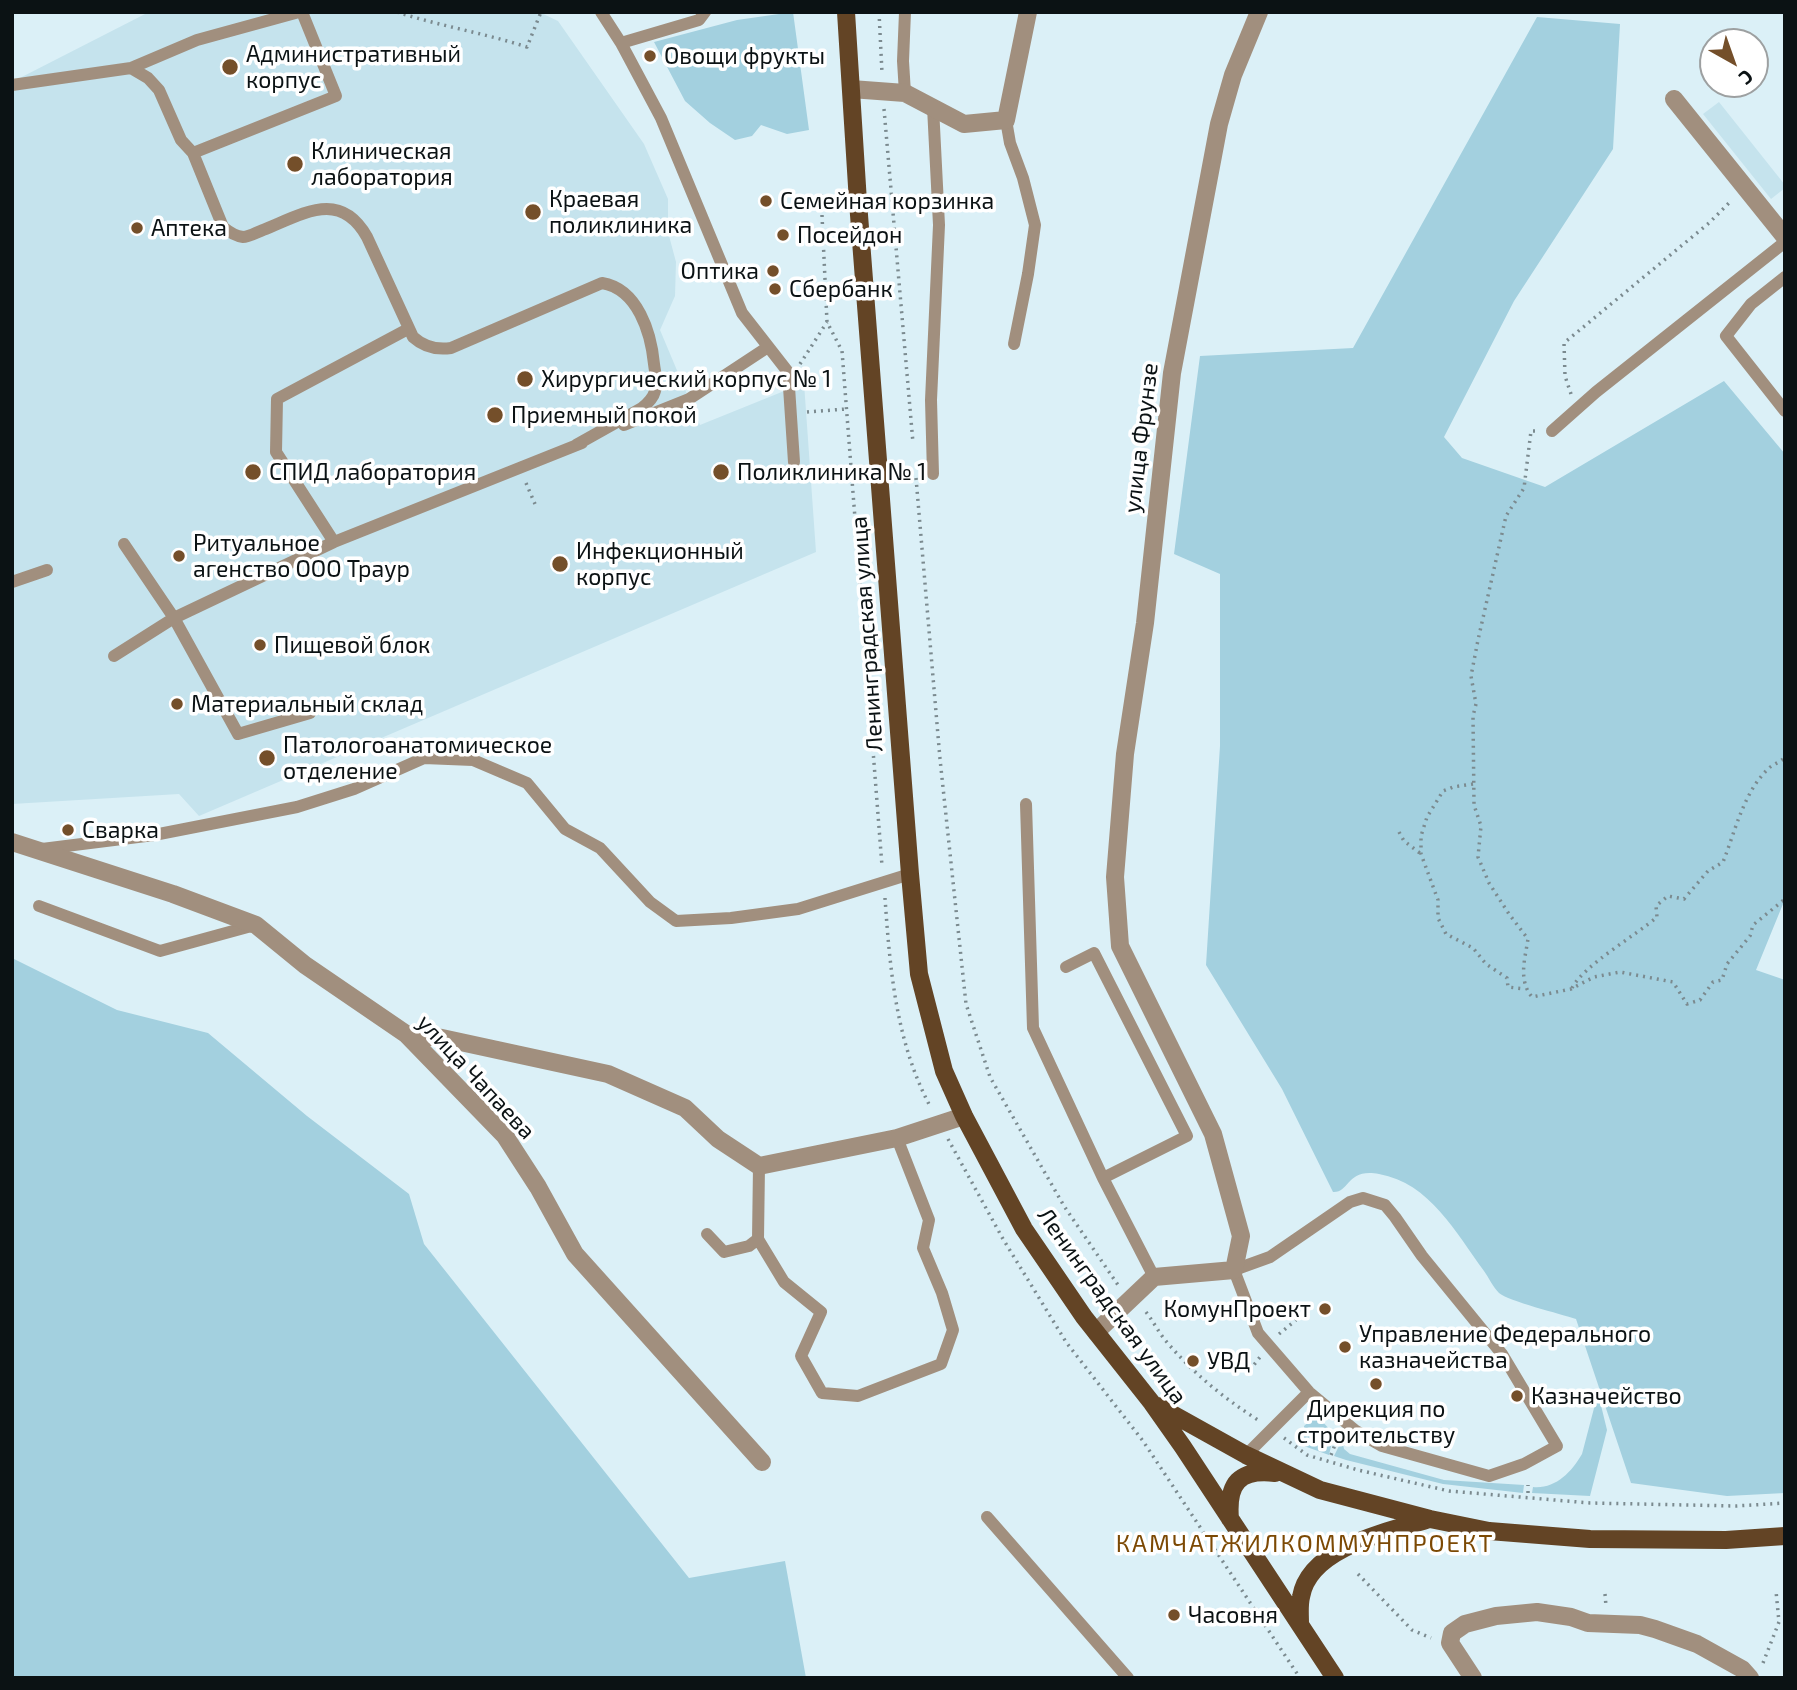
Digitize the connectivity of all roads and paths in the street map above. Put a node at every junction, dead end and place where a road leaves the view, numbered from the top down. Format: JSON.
{"nodes":[{"id":1,"x":301,"y":12,"type":"edge"},
{"id":2,"x":397,"y":12,"type":"edge"},
{"id":3,"x":541,"y":12,"type":"edge"},
{"id":4,"x":601,"y":12,"type":"edge"},
{"id":5,"x":705,"y":12,"type":"edge"},
{"id":6,"x":846,"y":12,"type":"edge"},
{"id":7,"x":879,"y":12,"type":"edge"},
{"id":8,"x":905,"y":12,"type":"edge"},
{"id":9,"x":1028,"y":12,"type":"edge"},
{"id":10,"x":1259,"y":12,"type":"edge"},
{"id":11,"x":621,"y":43,"type":"junction"},
{"id":12,"x":131,"y":68,"type":"junction"},
{"id":13,"x":12,"y":85,"type":"edge"},
{"id":14,"x":851,"y":89,"type":"junction"},
{"id":15,"x":882,"y":92,"type":"junction"},
{"id":16,"x":905,"y":93,"type":"junction"},
{"id":17,"x":1674,"y":99,"type":"dead end"},
{"id":18,"x":933,"y":107,"type":"junction"},
{"id":19,"x":1006,"y":120,"type":"junction"},
{"id":20,"x":193,"y":153,"type":"junction"},
{"id":21,"x":1745,"y":188,"type":"junction"},
{"id":22,"x":821,"y":194,"type":"dead end"},
{"id":23,"x":1785,"y":240,"type":"edge"},
{"id":24,"x":1785,"y":277,"type":"edge"},
{"id":25,"x":827,"y":322,"type":"junction"},
{"id":26,"x":408,"y":329,"type":"junction"},
{"id":27,"x":1014,"y":344,"type":"dead end"},
{"id":28,"x":768,"y":347,"type":"junction"},
{"id":29,"x":799,"y":364,"type":"dead end"},
{"id":30,"x":1577,"y":409,"type":"junction"},
{"id":31,"x":846,"y":410,"type":"junction"},
{"id":32,"x":1785,"y":411,"type":"edge"},
{"id":33,"x":791,"y":412,"type":"junction"},
{"id":34,"x":1552,"y":431,"type":"joint"},
{"id":35,"x":576,"y":445,"type":"junction"},
{"id":36,"x":914,"y":455,"type":"dead end"},
{"id":37,"x":794,"y":462,"type":"dead end"},
{"id":38,"x":915,"y":468,"type":"dead end"},
{"id":39,"x":933,"y":474,"type":"dead end"},
{"id":40,"x":526,"y":484,"type":"dead end"},
{"id":41,"x":535,"y":505,"type":"dead end"},
{"id":42,"x":334,"y":542,"type":"junction"},
{"id":43,"x":124,"y":544,"type":"dead end"},
{"id":44,"x":47,"y":570,"type":"dead end"},
{"id":45,"x":12,"y":582,"type":"edge"},
{"id":46,"x":174,"y":618,"type":"junction"},
{"id":47,"x":114,"y":656,"type":"dead end"},
{"id":48,"x":310,"y":713,"type":"dead end"},
{"id":49,"x":1785,"y":757,"type":"edge"},
{"id":50,"x":1473,"y":784,"type":"junction"},
{"id":51,"x":1026,"y":804,"type":"dead end"},
{"id":52,"x":946,"y":816,"type":"dead end"},
{"id":53,"x":1399,"y":832,"type":"dead end"},
{"id":54,"x":12,"y":842,"type":"edge"},
{"id":55,"x":34,"y":850,"type":"junction"},
{"id":56,"x":1421,"y":854,"type":"junction"},
{"id":57,"x":910,"y":874,"type":"junction"},
{"id":58,"x":884,"y":882,"type":"junction"},
{"id":59,"x":1785,"y":899,"type":"edge"},
{"id":60,"x":39,"y":906,"type":"dead end"},
{"id":61,"x":256,"y":925,"type":"junction"},
{"id":62,"x":1066,"y":967,"type":"dead end"},
{"id":63,"x":1525,"y":989,"type":"junction"},
{"id":64,"x":1571,"y":989,"type":"junction"},
{"id":65,"x":406,"y":1034,"type":"junction"},
{"id":66,"x":964,"y":1116,"type":"junction"},
{"id":67,"x":940,"y":1124,"type":"junction"},
{"id":68,"x":897,"y":1138,"type":"junction"},
{"id":69,"x":759,"y":1166,"type":"junction"},
{"id":70,"x":1103,"y":1178,"type":"junction"},
{"id":71,"x":707,"y":1234,"type":"dead end"},
{"id":72,"x":758,"y":1239,"type":"junction"},
{"id":73,"x":1234,"y":1270,"type":"junction"},
{"id":74,"x":1154,"y":1277,"type":"junction"},
{"id":75,"x":1296,"y":1320,"type":"dead end"},
{"id":76,"x":1096,"y":1332,"type":"junction"},
{"id":77,"x":1274,"y":1337,"type":"dead end"},
{"id":78,"x":1261,"y":1355,"type":"dead end"},
{"id":79,"x":1251,"y":1370,"type":"dead end"},
{"id":80,"x":1309,"y":1392,"type":"junction"},
{"id":81,"x":1152,"y":1403,"type":"junction"},
{"id":82,"x":1338,"y":1437,"type":"dead end"},
{"id":83,"x":1246,"y":1455,"type":"junction"},
{"id":84,"x":1331,"y":1455,"type":"dead end"},
{"id":85,"x":762,"y":1462,"type":"dead end"},
{"id":86,"x":1284,"y":1474,"type":"junction"},
{"id":87,"x":1528,"y":1485,"type":"dead end"},
{"id":88,"x":1528,"y":1493,"type":"dead end"},
{"id":89,"x":987,"y":1517,"type":"dead end"},
{"id":90,"x":1230,"y":1519,"type":"junction"},
{"id":91,"x":1430,"y":1519,"type":"junction"},
{"id":92,"x":1785,"y":1536,"type":"edge"},
{"id":93,"x":1358,"y":1574,"type":"dead end"},
{"id":94,"x":1776,"y":1591,"type":"dead end"},
{"id":95,"x":1300,"y":1624,"type":"junction"},
{"id":96,"x":1452,"y":1647,"type":"junction"},
{"id":97,"x":1755,"y":1674,"type":"edge"},
{"id":98,"x":1128,"y":1678,"type":"edge"},
{"id":99,"x":1300,"y":1678,"type":"edge"},
{"id":100,"x":1335,"y":1678,"type":"edge"},
{"id":101,"x":1474,"y":1678,"type":"edge"}],
"edges":[{"from":1,"to":12,"type":"lane"},
{"from":1,"to":20,"type":"lane"},
{"from":2,"to":3,"type":"path"},
{"from":4,"to":11,"type":"lane"},
{"from":5,"to":11,"type":"lane"},
{"from":6,"to":14,"type":"main road","name":"Ленинградская улица"},
{"from":7,"to":15,"type":"path"},
{"from":8,"to":16,"type":"lane"},
{"from":9,"to":19,"type":"street"},
{"from":10,"to":73,"type":"street","name":"улица Фрунзе"},
{"from":11,"to":28,"type":"lane"},
{"from":12,"to":13,"type":"lane"},
{"from":12,"to":20,"type":"lane"},
{"from":14,"to":15,"type":"street"},
{"from":14,"to":57,"type":"main road","name":"Ленинградская улица"},
{"from":15,"to":16,"type":"street"},
{"from":15,"to":36,"type":"path"},
{"from":16,"to":18,"type":"street"},
{"from":17,"to":21,"type":"street"},
{"from":18,"to":19,"type":"street"},
{"from":18,"to":39,"type":"lane"},
{"from":19,"to":27,"type":"lane"},
{"from":20,"to":26,"type":"lane"},
{"from":21,"to":23,"type":"street"},
{"from":21,"to":30,"type":"path"},
{"from":22,"to":25,"type":"path"},
{"from":23,"to":30,"type":"lane"},
{"from":24,"to":32,"type":"lane"},
{"from":25,"to":29,"type":"path"},
{"from":25,"to":31,"type":"path"},
{"from":26,"to":35,"type":"lane"},
{"from":26,"to":42,"type":"lane"},
{"from":28,"to":33,"type":"lane"},
{"from":28,"to":35,"type":"lane"},
{"from":30,"to":34,"type":"lane"},
{"from":31,"to":33,"type":"path"},
{"from":31,"to":58,"type":"path"},
{"from":33,"to":37,"type":"lane"},
{"from":34,"to":50,"type":"path"},
{"from":35,"to":42,"type":"lane"},
{"from":38,"to":52,"type":"path"},
{"from":40,"to":41,"type":"path"},
{"from":42,"to":46,"type":"lane"},
{"from":43,"to":46,"type":"lane"},
{"from":44,"to":45,"type":"lane"},
{"from":46,"to":47,"type":"lane"},
{"from":46,"to":48,"type":"lane"},
{"from":49,"to":64,"type":"path"},
{"from":50,"to":56,"type":"path"},
{"from":50,"to":63,"type":"path"},
{"from":51,"to":70,"type":"lane"},
{"from":53,"to":56,"type":"path"},
{"from":54,"to":55,"type":"street","name":"улица Чапаева"},
{"from":55,"to":58,"type":"lane"},
{"from":55,"to":61,"type":"street","name":"улица Чапаева"},
{"from":56,"to":63,"type":"path"},
{"from":57,"to":58,"type":"lane"},
{"from":57,"to":66,"type":"main road","name":"Ленинградская улица"},
{"from":58,"to":67,"type":"path"},
{"from":59,"to":64,"type":"path"},
{"from":60,"to":61,"type":"lane"},
{"from":61,"to":65,"type":"street","name":"улица Чапаева"},
{"from":62,"to":70,"type":"lane"},
{"from":63,"to":64,"type":"path"},
{"from":65,"to":69,"type":"street"},
{"from":65,"to":85,"type":"street","name":"улица Чапаева"},
{"from":66,"to":67,"type":"street"},
{"from":66,"to":76,"type":"main road","name":"Ленинградская улица"},
{"from":67,"to":68,"type":"street"},
{"from":67,"to":99,"type":"path"},
{"from":68,"to":69,"type":"street"},
{"from":68,"to":72,"type":"lane"},
{"from":69,"to":72,"type":"lane"},
{"from":70,"to":74,"type":"lane"},
{"from":71,"to":72,"type":"lane"},
{"from":73,"to":74,"type":"street"},
{"from":73,"to":80,"type":"lane"},
{"from":73,"to":80,"type":"lane"},
{"from":74,"to":76,"type":"street"},
{"from":75,"to":77,"type":"path"},
{"from":76,"to":81,"type":"main road","name":"Ленинградская улица"},
{"from":78,"to":79,"type":"path"},
{"from":80,"to":83,"type":"lane"},
{"from":81,"to":83,"type":"main road"},
{"from":81,"to":90,"type":"main road","name":"Ленинградская улица"},
{"from":82,"to":84,"type":"path"},
{"from":83,"to":86,"type":"main road"},
{"from":86,"to":90,"type":"main road"},
{"from":86,"to":91,"type":"main road"},
{"from":87,"to":88,"type":"path"},
{"from":89,"to":98,"type":"lane"},
{"from":90,"to":95,"type":"main road","name":"Ленинградская улица"},
{"from":91,"to":92,"type":"main road"},
{"from":91,"to":95,"type":"main road"},
{"from":93,"to":96,"type":"path"},
{"from":94,"to":97,"type":"path"},
{"from":95,"to":100,"type":"main road","name":"Ленинградская улица"},
{"from":96,"to":97,"type":"street"},
{"from":96,"to":101,"type":"street"}]}
